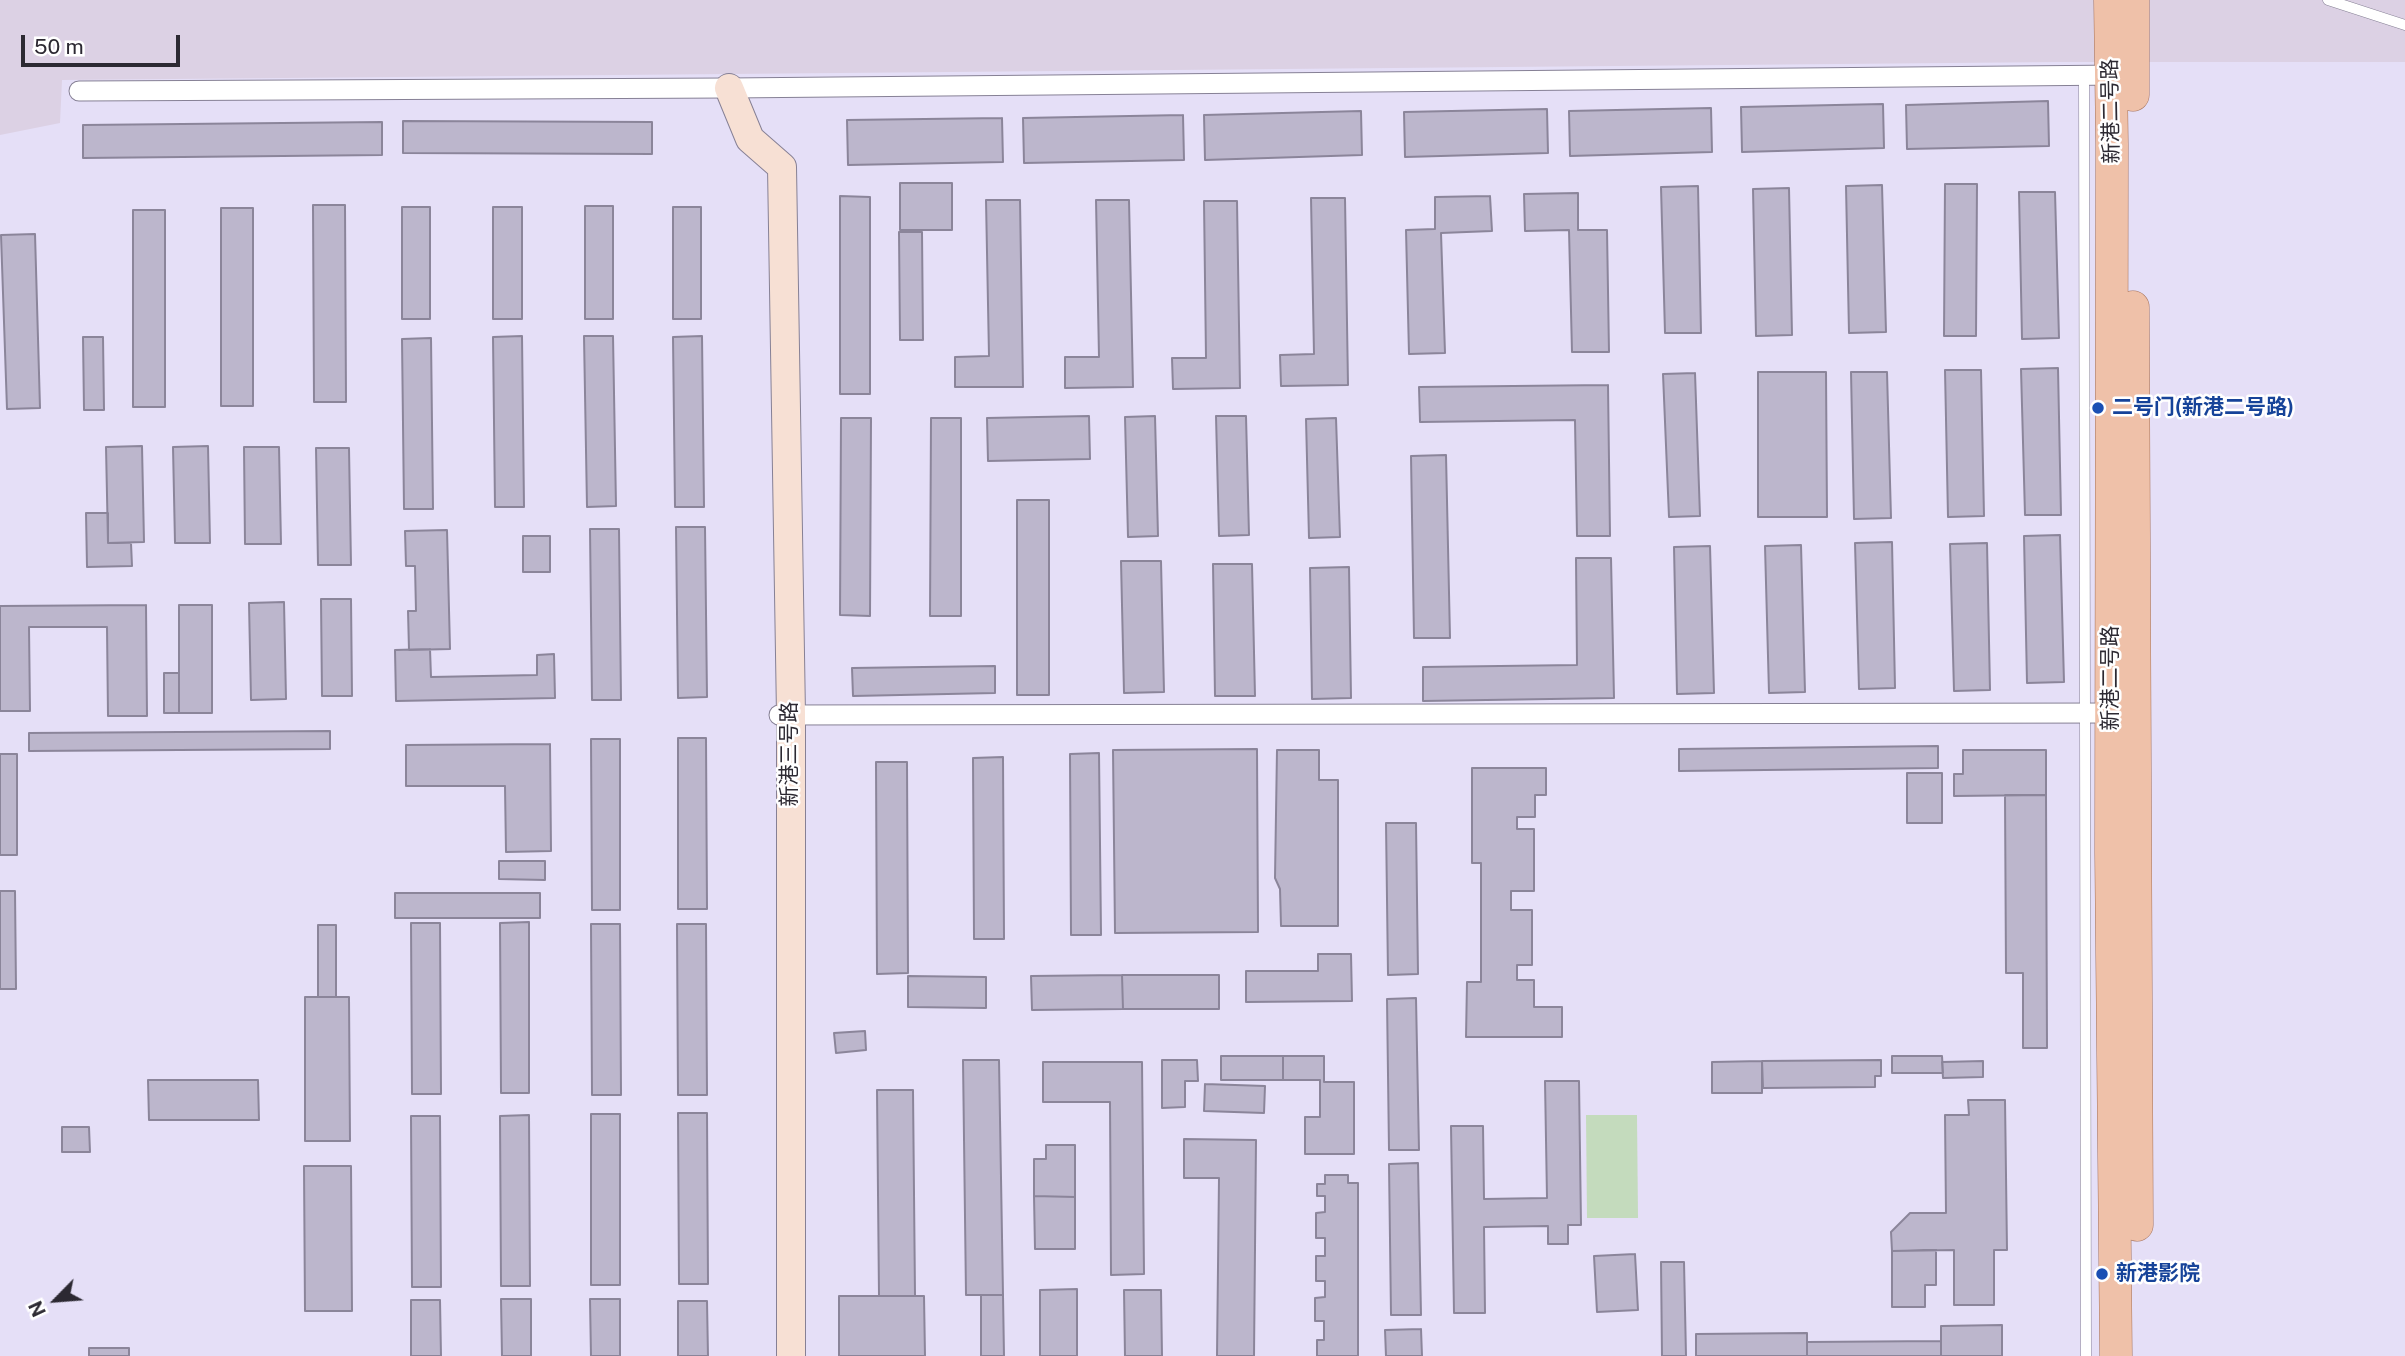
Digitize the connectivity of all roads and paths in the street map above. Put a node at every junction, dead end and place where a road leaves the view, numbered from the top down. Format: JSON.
{"nodes":[{"id":1,"x":2110,"y":0,"type":"edge"},
{"id":2,"x":2133,"y":0,"type":"edge"},
{"id":3,"x":2328,"y":0,"type":"edge"},
{"id":4,"x":2405,"y":25,"type":"edge"},
{"id":5,"x":2109,"y":76,"type":"junction"},
{"id":6,"x":729,"y":88,"type":"junction"},
{"id":7,"x":79,"y":91,"type":"dead end"},
{"id":8,"x":2111,"y":713,"type":"junction"},
{"id":9,"x":784,"y":715,"type":"junction"},
{"id":10,"x":776,"y":1356,"type":"edge"},
{"id":11,"x":791,"y":1356,"type":"edge"},
{"id":12,"x":2086,"y":1356,"type":"edge"},
{"id":13,"x":2116,"y":1356,"type":"edge"},
{"id":14,"x":2137,"y":1356,"type":"edge"}],
"edges":[{"from":1,"to":5,"type":"main road","name":"新港二号路"},
{"from":2,"to":5,"type":"main road","name":"新港二号路"},
{"from":3,"to":4,"type":"lane"},
{"from":5,"to":6,"type":"street"},
{"from":5,"to":8,"type":"main road","name":"新港二号路"},
{"from":5,"to":8,"type":"lane"},
{"from":6,"to":7,"type":"street"},
{"from":6,"to":9,"type":"street","name":"新港三号路"},
{"from":8,"to":9,"type":"street"},
{"from":8,"to":12,"type":"lane"},
{"from":8,"to":13,"type":"main road","name":"新港二号路"},
{"from":8,"to":14,"type":"main road","name":"新港二号路"},
{"from":9,"to":10,"type":"street","name":"新港三号路"},
{"from":9,"to":11,"type":"street","name":"新港三号路"}]}
